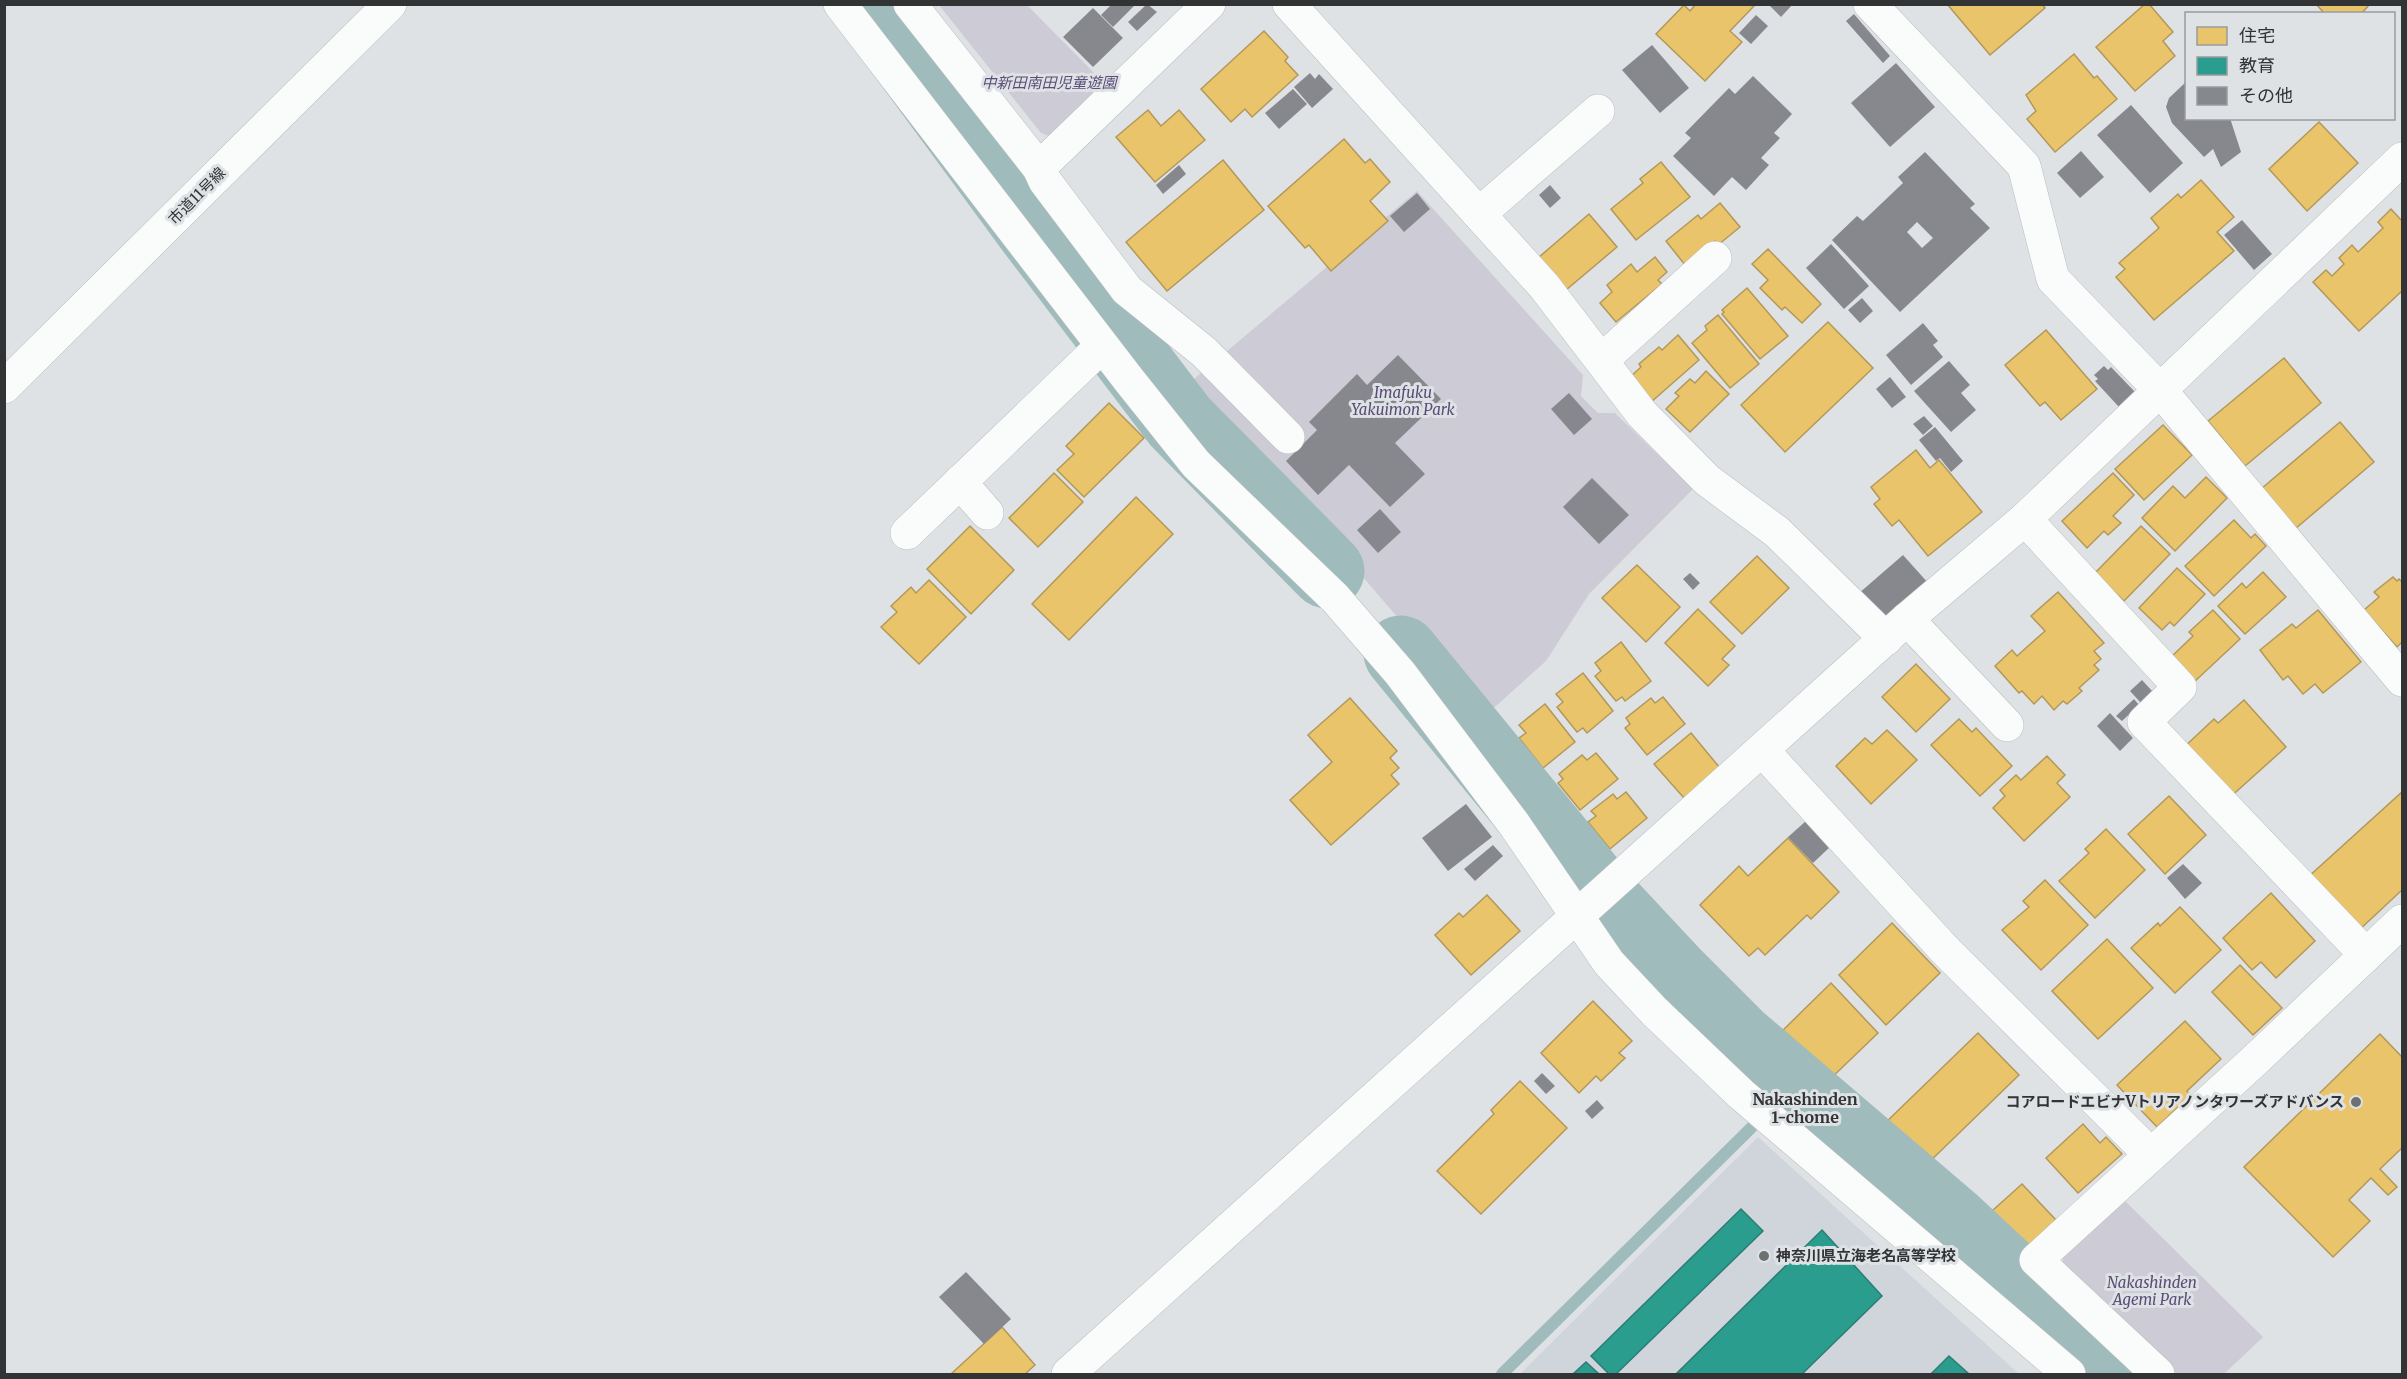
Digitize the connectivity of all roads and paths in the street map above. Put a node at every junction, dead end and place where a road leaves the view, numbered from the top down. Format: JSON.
{"nodes":[{"id":1,"x":390,"y":4,"type":"edge"},
{"id":2,"x":840,"y":4,"type":"edge"},
{"id":3,"x":910,"y":4,"type":"edge"},
{"id":4,"x":1209,"y":4,"type":"edge"},
{"id":5,"x":1289,"y":4,"type":"edge"},
{"id":6,"x":1870,"y":4,"type":"edge"},
{"id":7,"x":1598,"y":111,"type":"dead end"},
{"id":8,"x":2403,"y":159,"type":"edge"},
{"id":9,"x":1039,"y":168,"type":"junction"},
{"id":10,"x":1479,"y":214,"type":"junction"},
{"id":11,"x":1715,"y":258,"type":"dead end"},
{"id":12,"x":1102,"y":346,"type":"junction"},
{"id":13,"x":1602,"y":360,"type":"junction"},
{"id":14,"x":4,"y":387,"type":"edge"},
{"id":15,"x":2161,"y":391,"type":"junction"},
{"id":16,"x":1288,"y":437,"type":"dead end"},
{"id":17,"x":960,"y":482,"type":"junction"},
{"id":18,"x":987,"y":513,"type":"dead end"},
{"id":19,"x":2025,"y":519,"type":"junction"},
{"id":20,"x":907,"y":533,"type":"dead end"},
{"id":21,"x":1897,"y":629,"type":"junction"},
{"id":22,"x":2403,"y":680,"type":"edge"},
{"id":23,"x":2007,"y":725,"type":"dead end"},
{"id":24,"x":1763,"y":751,"type":"junction"},
{"id":25,"x":1583,"y":910,"type":"junction"},
{"id":26,"x":2403,"y":921,"type":"edge"},
{"id":27,"x":2366,"y":955,"type":"junction"},
{"id":28,"x":2151,"y":1155,"type":"junction"},
{"id":29,"x":1068,"y":1374,"type":"edge"},
{"id":30,"x":2069,"y":1374,"type":"edge"},
{"id":31,"x":2158,"y":1374,"type":"edge"}],
"edges":[{"from":1,"to":14,"type":"street","name":"市道11号線"},
{"from":2,"to":12,"type":"street"},
{"from":3,"to":9,"type":"street"},
{"from":4,"to":9,"type":"street"},
{"from":5,"to":10,"type":"street"},
{"from":6,"to":15,"type":"street"},
{"from":7,"to":10,"type":"street"},
{"from":8,"to":15,"type":"street"},
{"from":9,"to":16,"type":"street"},
{"from":10,"to":13,"type":"street"},
{"from":11,"to":13,"type":"street"},
{"from":12,"to":17,"type":"street"},
{"from":12,"to":25,"type":"street"},
{"from":13,"to":21,"type":"street"},
{"from":15,"to":19,"type":"street"},
{"from":15,"to":22,"type":"street"},
{"from":17,"to":18,"type":"street"},
{"from":17,"to":20,"type":"street"},
{"from":19,"to":21,"type":"street"},
{"from":19,"to":27,"type":"street"},
{"from":21,"to":23,"type":"street"},
{"from":21,"to":24,"type":"street"},
{"from":24,"to":25,"type":"street"},
{"from":24,"to":28,"type":"street"},
{"from":25,"to":29,"type":"street"},
{"from":25,"to":30,"type":"street"},
{"from":26,"to":27,"type":"street"},
{"from":27,"to":28,"type":"street"},
{"from":28,"to":31,"type":"street"}]}
